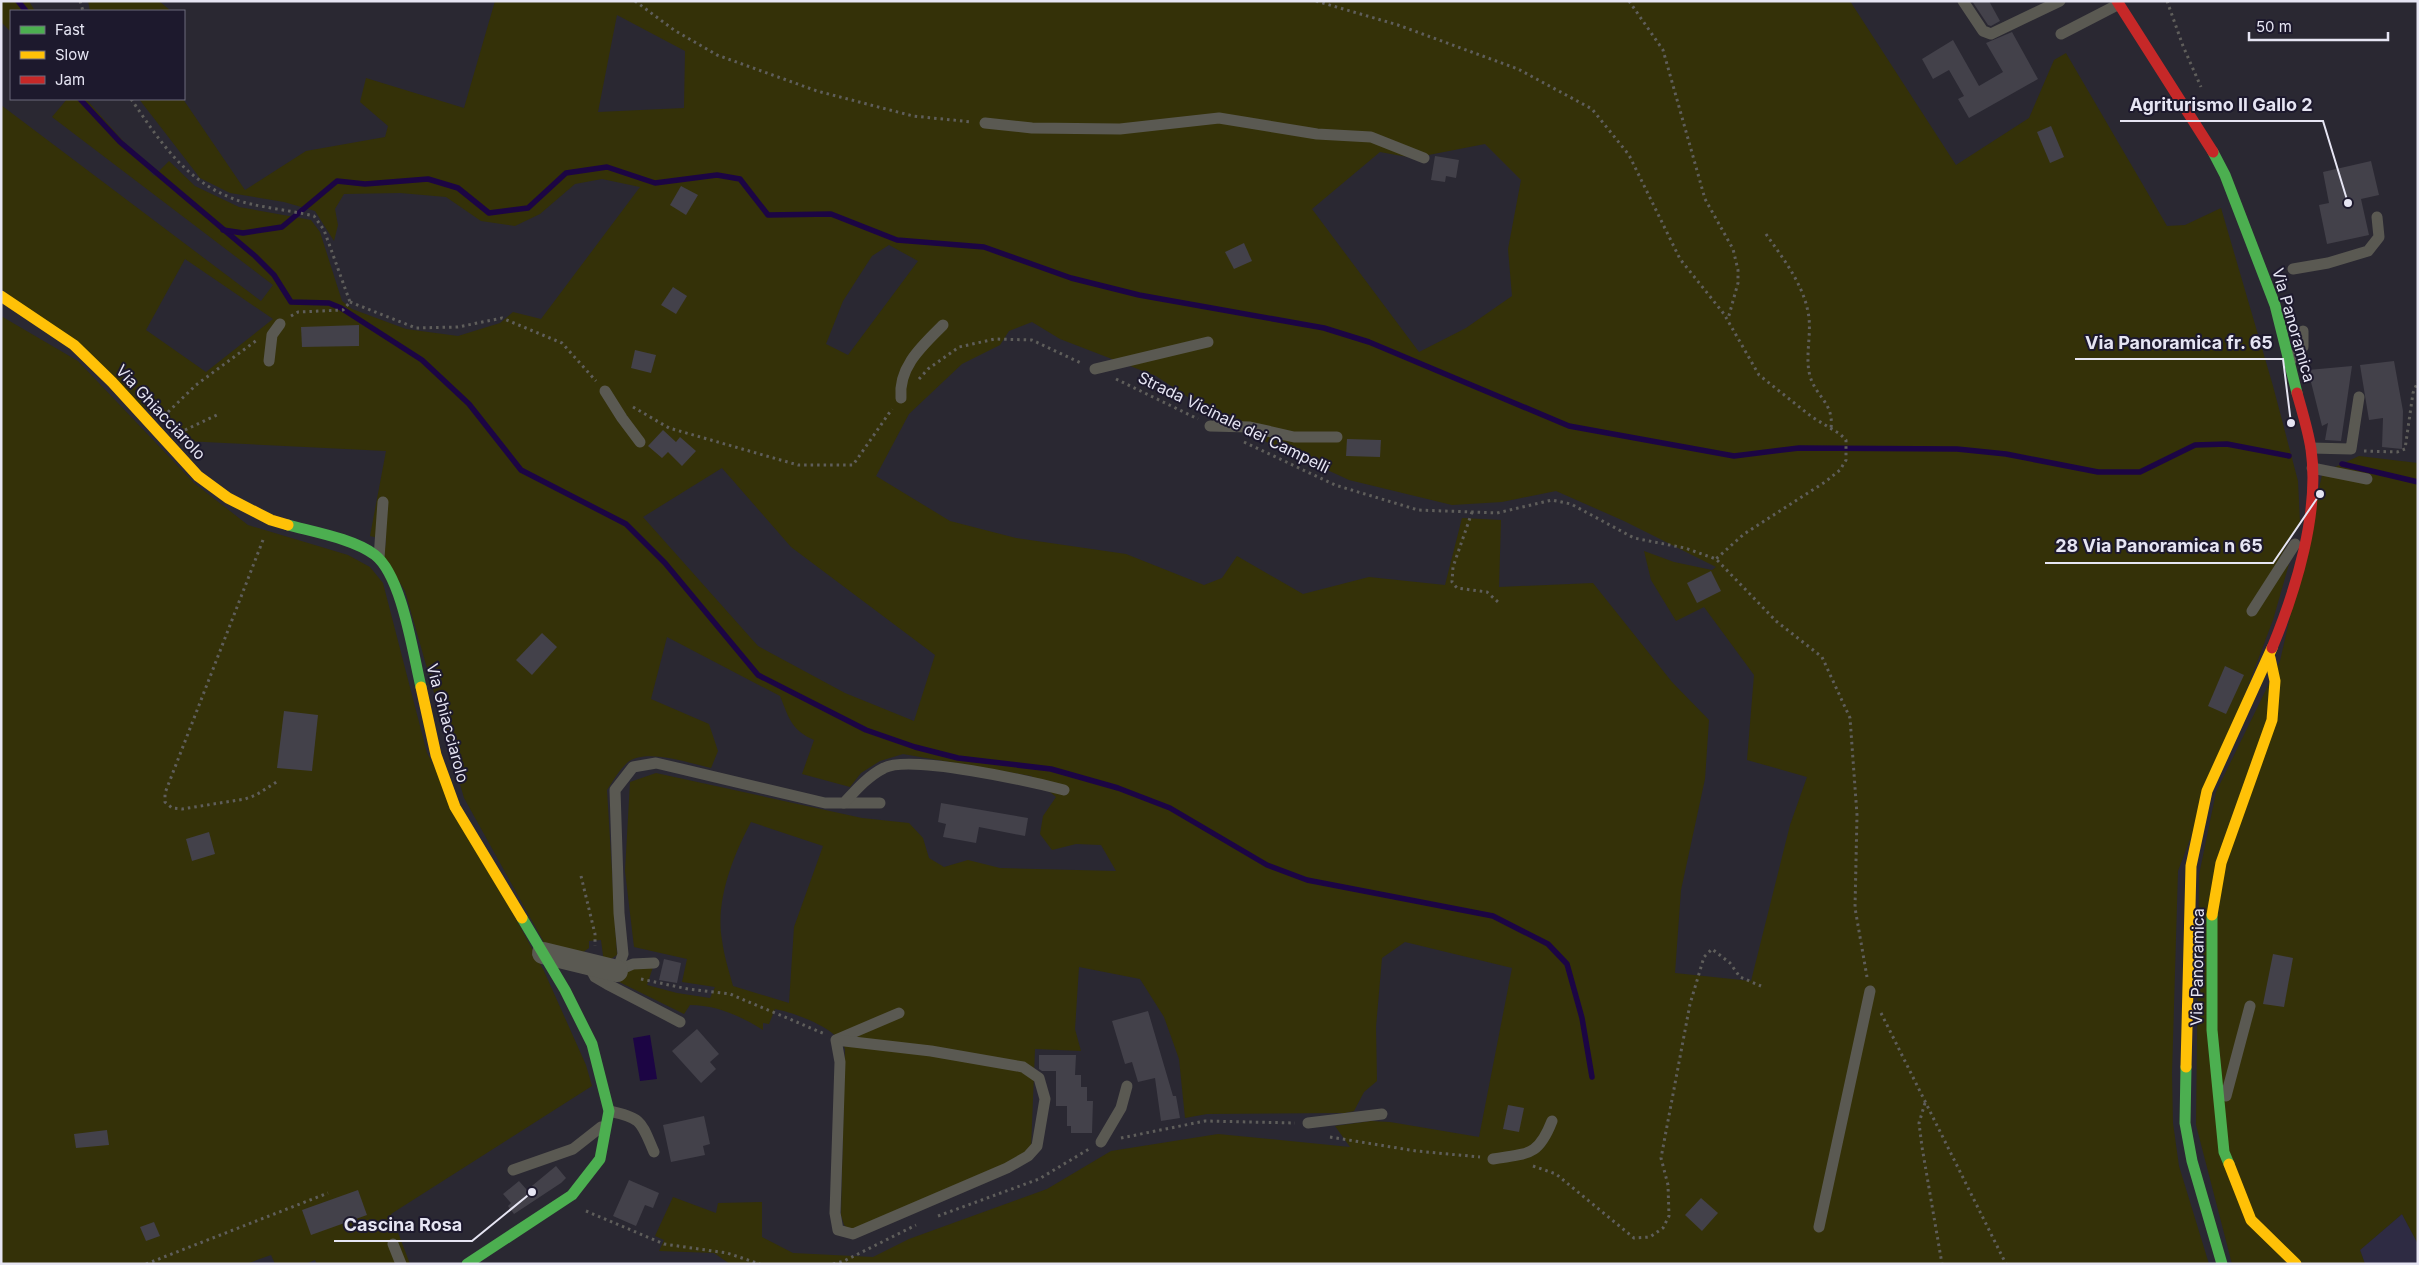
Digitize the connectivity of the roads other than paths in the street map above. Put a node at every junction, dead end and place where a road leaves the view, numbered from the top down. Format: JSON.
{"nodes":[{"id":1,"x":1963,"y":1,"type":"edge"},
{"id":2,"x":2060,"y":1,"type":"edge"},
{"id":3,"x":2118,"y":3,"type":"edge"},
{"id":4,"x":2061,"y":34,"type":"dead end"},
{"id":5,"x":985,"y":124,"type":"road end"},
{"id":6,"x":1424,"y":158,"type":"dead end"},
{"id":7,"x":2377,"y":217,"type":"dead end"},
{"id":8,"x":2293,"y":269,"type":"dead end"},
{"id":9,"x":1,"y":296,"type":"edge"},
{"id":10,"x":280,"y":324,"type":"road end"},
{"id":11,"x":943,"y":325,"type":"dead end"},
{"id":12,"x":2303,"y":331,"type":"dead end"},
{"id":13,"x":1208,"y":342,"type":"dead end"},
{"id":14,"x":269,"y":361,"type":"dead end"},
{"id":15,"x":2289,"y":362,"type":"junction"},
{"id":16,"x":1095,"y":369,"type":"road end"},
{"id":17,"x":605,"y":391,"type":"road end"},
{"id":18,"x":2359,"y":397,"type":"dead end"},
{"id":19,"x":901,"y":398,"type":"road end"},
{"id":20,"x":1210,"y":426,"type":"road end"},
{"id":21,"x":1337,"y":437,"type":"dead end"},
{"id":22,"x":640,"y":442,"type":"dead end"},
{"id":23,"x":2311,"y":448,"type":"junction"},
{"id":24,"x":2312,"y":468,"type":"junction"},
{"id":25,"x":2367,"y":479,"type":"dead end"},
{"id":26,"x":383,"y":502,"type":"dead end"},
{"id":27,"x":2307,"y":526,"type":"junction"},
{"id":28,"x":378,"y":560,"type":"junction"},
{"id":29,"x":2252,"y":610,"type":"dead end"},
{"id":30,"x":2270,"y":656,"type":"junction"},
{"id":31,"x":1064,"y":790,"type":"dead end"},
{"id":32,"x":844,"y":803,"type":"junction"},
{"id":33,"x":880,"y":803,"type":"dead end"},
{"id":34,"x":542,"y":953,"type":"junction"},
{"id":35,"x":654,"y":963,"type":"dead end"},
{"id":36,"x":588,"y":964,"type":"junction"},
{"id":37,"x":616,"y":970,"type":"junction"},
{"id":38,"x":1870,"y":991,"type":"road end"},
{"id":39,"x":2250,"y":1006,"type":"dead end"},
{"id":40,"x":899,"y":1014,"type":"dead end"},
{"id":41,"x":680,"y":1022,"type":"dead end"},
{"id":42,"x":836,"y":1040,"type":"junction"},
{"id":43,"x":1127,"y":1086,"type":"dead end"},
{"id":44,"x":2220,"y":1110,"type":"junction"},
{"id":45,"x":1382,"y":1114,"type":"dead end"},
{"id":46,"x":609,"y":1116,"type":"junction"},
{"id":47,"x":1552,"y":1121,"type":"dead end"},
{"id":48,"x":1308,"y":1123,"type":"road end"},
{"id":49,"x":1101,"y":1142,"type":"road end"},
{"id":50,"x":654,"y":1152,"type":"dead end"},
{"id":51,"x":1493,"y":1159,"type":"road end"},
{"id":52,"x":513,"y":1170,"type":"dead end"},
{"id":53,"x":1819,"y":1227,"type":"dead end"},
{"id":54,"x":393,"y":1244,"type":"dead end"},
{"id":55,"x":401,"y":1264,"type":"edge"},
{"id":56,"x":467,"y":1264,"type":"edge"},
{"id":57,"x":2222,"y":1264,"type":"edge"},
{"id":58,"x":2296,"y":1264,"type":"edge"}],
"edges":[{"from":1,"to":2,"type":"lane"},
{"from":3,"to":4,"type":"lane"},
{"from":3,"to":15,"type":"street","name":"Via Panoramica"},
{"from":5,"to":6,"type":"lane"},
{"from":7,"to":8,"type":"lane"},
{"from":9,"to":28,"type":"street","name":"Via Ghiacciarolo"},
{"from":10,"to":14,"type":"lane"},
{"from":11,"to":19,"type":"lane"},
{"from":12,"to":15,"type":"lane"},
{"from":13,"to":16,"type":"lane"},
{"from":15,"to":23,"type":"street","name":"Via Panoramica"},
{"from":17,"to":22,"type":"lane"},
{"from":18,"to":23,"type":"lane"},
{"from":20,"to":21,"type":"lane"},
{"from":23,"to":24,"type":"street","name":"Via Panoramica"},
{"from":24,"to":25,"type":"lane"},
{"from":24,"to":27,"type":"street","name":"Via Panoramica"},
{"from":26,"to":28,"type":"lane"},
{"from":27,"to":29,"type":"lane"},
{"from":27,"to":30,"type":"street","name":"Via Panoramica"},
{"from":28,"to":34,"type":"street","name":"Via Ghiacciarolo"},
{"from":30,"to":44,"type":"street","name":"Via Panoramica"},
{"from":30,"to":57,"type":"street","name":"Via Panoramica"},
{"from":31,"to":32,"type":"lane"},
{"from":32,"to":33,"type":"lane"},
{"from":32,"to":37,"type":"lane"},
{"from":34,"to":36,"type":"street"},
{"from":34,"to":46,"type":"street","name":"Via Ghiacciarolo"},
{"from":35,"to":37,"type":"lane"},
{"from":36,"to":37,"type":"street"},
{"from":36,"to":41,"type":"lane"},
{"from":38,"to":53,"type":"lane"},
{"from":39,"to":44,"type":"lane"},
{"from":40,"to":42,"type":"lane"},
{"from":42,"to":42,"type":"lane"},
{"from":43,"to":49,"type":"lane"},
{"from":44,"to":58,"type":"street","name":"Via Panoramica"},
{"from":45,"to":48,"type":"lane"},
{"from":46,"to":50,"type":"lane"},
{"from":46,"to":52,"type":"lane"},
{"from":46,"to":56,"type":"street","name":"Via Ghiacciarolo"},
{"from":47,"to":51,"type":"lane"},
{"from":54,"to":55,"type":"lane"}]}
